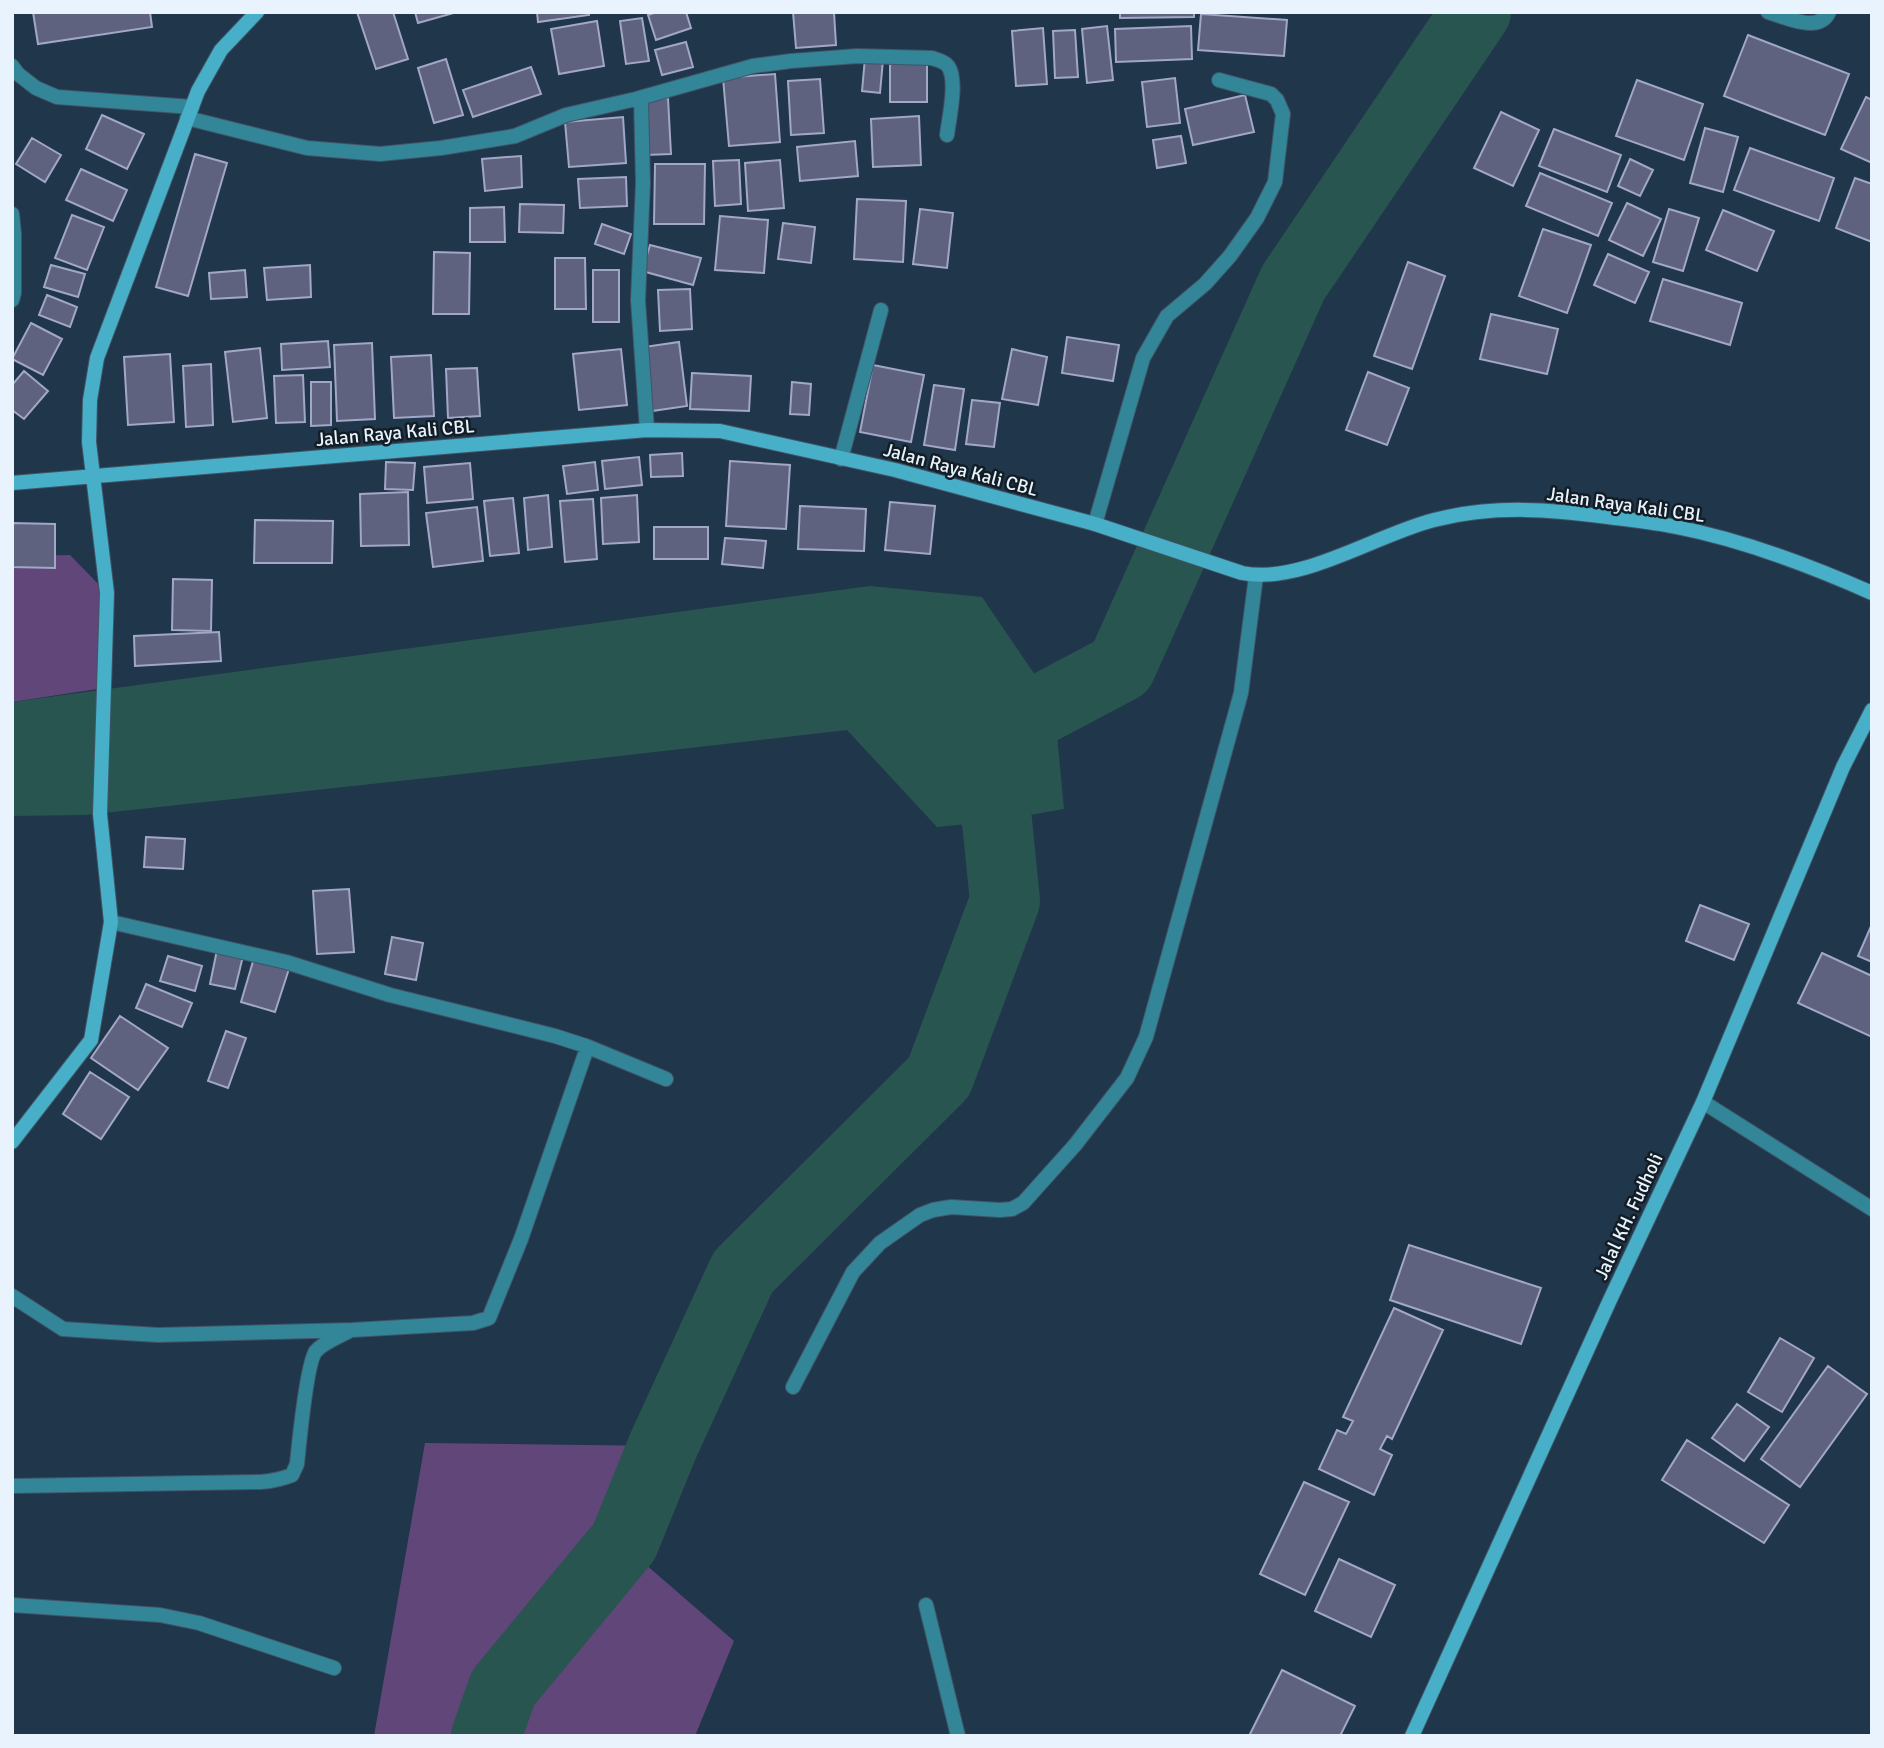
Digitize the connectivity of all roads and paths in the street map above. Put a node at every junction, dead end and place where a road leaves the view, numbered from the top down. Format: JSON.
{"nodes":[{"id":1,"x":257,"y":12,"type":"edge"},
{"id":2,"x":1768,"y":12,"type":"edge"},
{"id":3,"x":1829,"y":12,"type":"edge"},
{"id":4,"x":12,"y":66,"type":"edge"},
{"id":5,"x":1219,"y":80,"type":"dead end"},
{"id":6,"x":640,"y":98,"type":"junction"},
{"id":7,"x":190,"y":112,"type":"junction"},
{"id":8,"x":947,"y":135,"type":"dead end"},
{"id":9,"x":12,"y":214,"type":"edge"},
{"id":10,"x":12,"y":300,"type":"edge"},
{"id":11,"x":881,"y":310,"type":"dead end"},
{"id":12,"x":647,"y":430,"type":"junction"},
{"id":13,"x":841,"y":459,"type":"junction"},
{"id":14,"x":93,"y":476,"type":"junction"},
{"id":15,"x":12,"y":483,"type":"edge"},
{"id":16,"x":1095,"y":524,"type":"junction"},
{"id":17,"x":1249,"y":575,"type":"junction"},
{"id":18,"x":1872,"y":593,"type":"edge"},
{"id":19,"x":1872,"y":710,"type":"edge"},
{"id":20,"x":111,"y":922,"type":"junction"},
{"id":21,"x":586,"y":1046,"type":"junction"},
{"id":22,"x":666,"y":1079,"type":"dead end"},
{"id":23,"x":1703,"y":1102,"type":"junction"},
{"id":24,"x":12,"y":1142,"type":"edge"},
{"id":25,"x":1872,"y":1209,"type":"edge"},
{"id":26,"x":12,"y":1296,"type":"edge"},
{"id":27,"x":352,"y":1330,"type":"junction"},
{"id":28,"x":793,"y":1387,"type":"dead end"},
{"id":29,"x":12,"y":1486,"type":"edge"},
{"id":30,"x":12,"y":1605,"type":"edge"},
{"id":31,"x":926,"y":1605,"type":"dead end"},
{"id":32,"x":334,"y":1668,"type":"dead end"},
{"id":33,"x":958,"y":1736,"type":"edge"},
{"id":34,"x":1412,"y":1736,"type":"edge"}],
"edges":[{"from":1,"to":7,"type":"main road"},
{"from":2,"to":3,"type":"street"},
{"from":4,"to":7,"type":"street"},
{"from":5,"to":16,"type":"street"},
{"from":6,"to":7,"type":"street"},
{"from":6,"to":8,"type":"street"},
{"from":6,"to":12,"type":"street"},
{"from":7,"to":14,"type":"main road"},
{"from":9,"to":10,"type":"street"},
{"from":11,"to":13,"type":"street"},
{"from":12,"to":13,"type":"main road","name":"Jalan Raya Kali CBL"},
{"from":12,"to":14,"type":"main road","name":"Jalan Raya Kali CBL"},
{"from":13,"to":16,"type":"main road","name":"Jalan Raya Kali CBL"},
{"from":14,"to":15,"type":"main road","name":"Jalan Raya Kali CBL"},
{"from":14,"to":20,"type":"main road"},
{"from":16,"to":17,"type":"main road","name":"Jalan Raya Kali CBL"},
{"from":17,"to":18,"type":"main road","name":"Jalan Raya Kali CBL"},
{"from":17,"to":28,"type":"street"},
{"from":19,"to":23,"type":"main road","name":"Jalal KH. Fudholi"},
{"from":20,"to":21,"type":"street"},
{"from":20,"to":24,"type":"main road"},
{"from":21,"to":22,"type":"street"},
{"from":21,"to":27,"type":"street"},
{"from":23,"to":25,"type":"street"},
{"from":23,"to":34,"type":"main road","name":"Jalal KH. Fudholi"},
{"from":26,"to":27,"type":"street"},
{"from":27,"to":29,"type":"street"},
{"from":30,"to":32,"type":"street"},
{"from":31,"to":33,"type":"street"}]}
